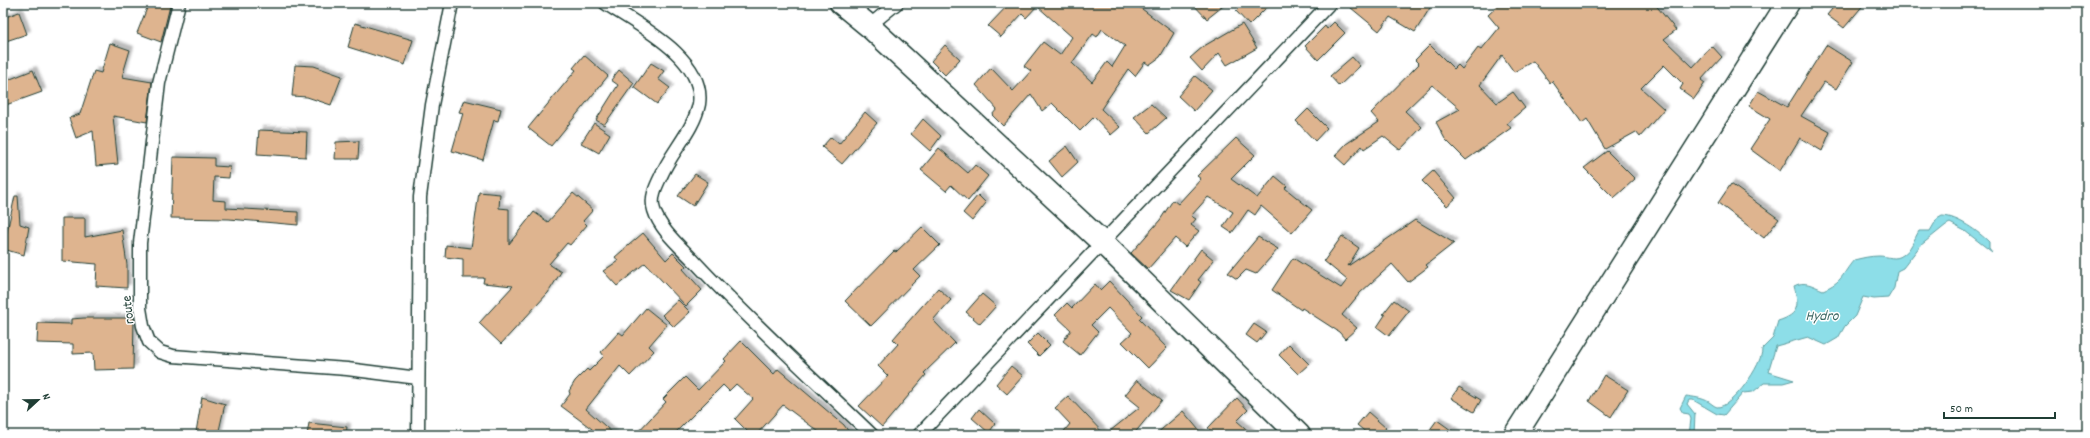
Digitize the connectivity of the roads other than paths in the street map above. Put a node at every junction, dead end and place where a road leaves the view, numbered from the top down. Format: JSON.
{"nodes":[{"id":1,"x":180,"y":3,"type":"edge"},
{"id":2,"x":452,"y":3,"type":"edge"},
{"id":3,"x":605,"y":3,"type":"edge"},
{"id":4,"x":896,"y":3,"type":"edge"},
{"id":5,"x":1330,"y":3,"type":"edge"},
{"id":6,"x":1788,"y":3,"type":"edge"},
{"id":7,"x":857,"y":11,"type":"edge"},
{"id":8,"x":1103,"y":243,"type":"junction"},
{"id":9,"x":418,"y":378,"type":"junction"},
{"id":10,"x":418,"y":435,"type":"edge"},
{"id":11,"x":872,"y":435,"type":"edge"},
{"id":12,"x":919,"y":435,"type":"edge"},
{"id":13,"x":1299,"y":435,"type":"edge"},
{"id":14,"x":1516,"y":435,"type":"edge"}],
"edges":[{"from":1,"to":9,"type":"street","name":"route"},
{"from":2,"to":9,"type":"street"},
{"from":3,"to":11,"type":"street"},
{"from":4,"to":7,"type":"street"},
{"from":5,"to":8,"type":"street"},
{"from":6,"to":14,"type":"highway"},
{"from":7,"to":8,"type":"highway"},
{"from":8,"to":12,"type":"street"},
{"from":8,"to":13,"type":"highway"},
{"from":9,"to":10,"type":"street"}]}
